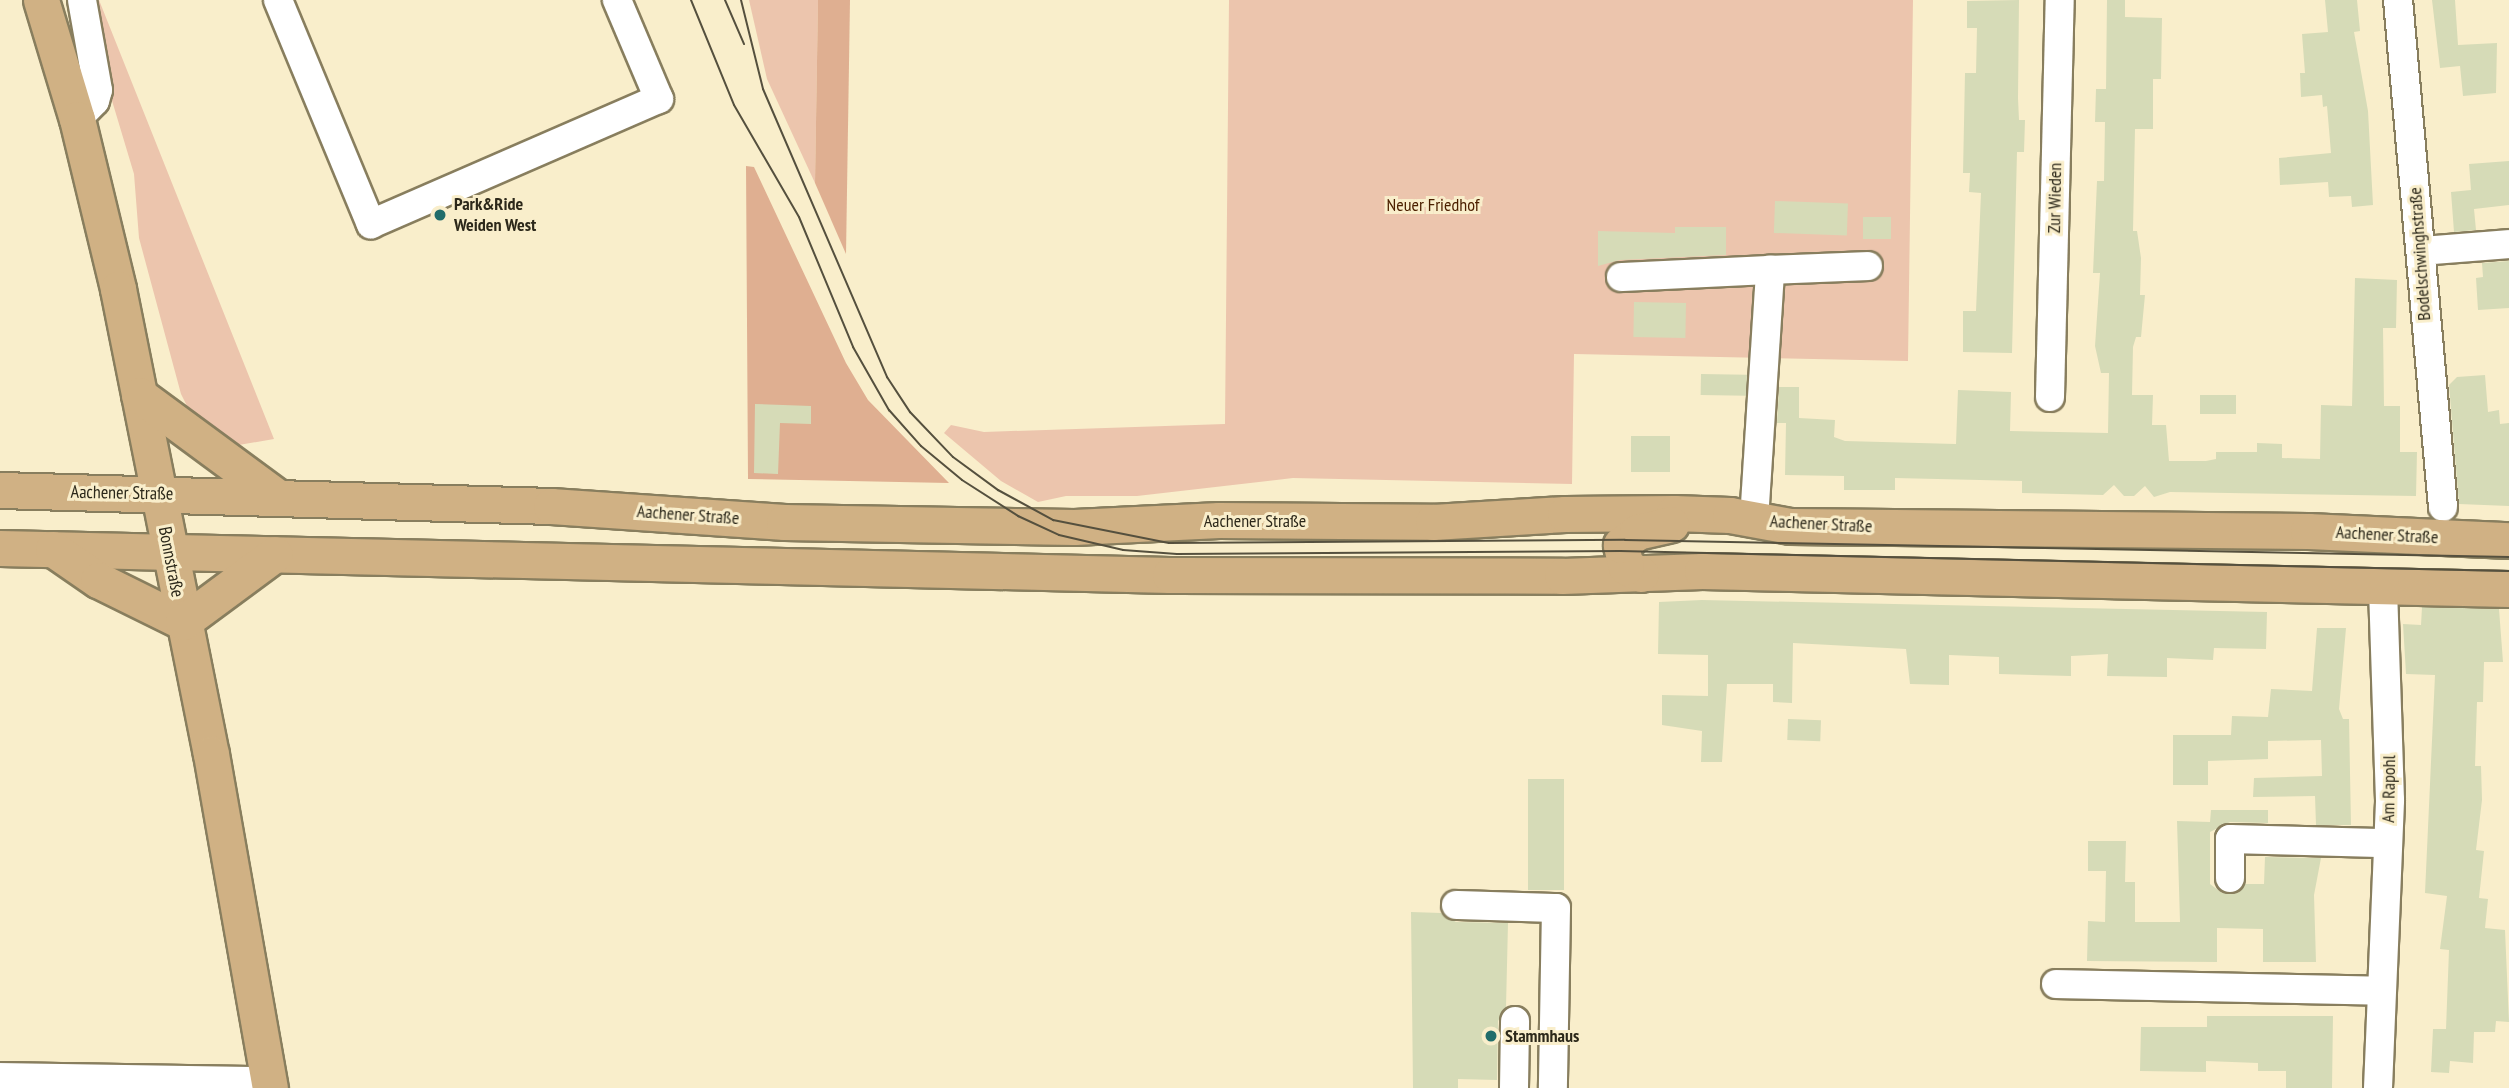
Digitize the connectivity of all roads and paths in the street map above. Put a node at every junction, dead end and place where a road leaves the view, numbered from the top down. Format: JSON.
{"nodes":[{"id":1,"x":41,"y":0,"type":"edge"},
{"id":2,"x":82,"y":0,"type":"edge"},
{"id":3,"x":278,"y":0,"type":"edge"},
{"id":4,"x":617,"y":0,"type":"edge"},
{"id":5,"x":2060,"y":0,"type":"edge"},
{"id":6,"x":2399,"y":0,"type":"edge"},
{"id":7,"x":77,"y":119,"type":"junction"},
{"id":8,"x":2509,"y":244,"type":"edge"},
{"id":9,"x":2421,"y":251,"type":"junction"},
{"id":10,"x":1868,"y":266,"type":"dead end"},
{"id":11,"x":1770,"y":270,"type":"junction"},
{"id":12,"x":1621,"y":277,"type":"dead end"},
{"id":13,"x":139,"y":395,"type":"junction"},
{"id":14,"x":2050,"y":397,"type":"dead end"},
{"id":15,"x":0,"y":490,"type":"edge"},
{"id":16,"x":158,"y":494,"type":"junction"},
{"id":17,"x":276,"y":496,"type":"junction"},
{"id":18,"x":1701,"y":514,"type":"junction"},
{"id":19,"x":1754,"y":520,"type":"junction"},
{"id":20,"x":2442,"y":522,"type":"junction"},
{"id":21,"x":2353,"y":533,"type":"junction"},
{"id":22,"x":2509,"y":540,"type":"edge"},
{"id":23,"x":0,"y":548,"type":"edge"},
{"id":24,"x":53,"y":549,"type":"junction"},
{"id":25,"x":169,"y":551,"type":"junction"},
{"id":26,"x":275,"y":554,"type":"junction"},
{"id":27,"x":1641,"y":574,"type":"junction"},
{"id":28,"x":2382,"y":587,"type":"junction"},
{"id":29,"x":2509,"y":589,"type":"edge"},
{"id":30,"x":183,"y":622,"type":"junction"},
{"id":31,"x":2388,"y":843,"type":"junction"},
{"id":32,"x":2230,"y":878,"type":"dead end"},
{"id":33,"x":1456,"y":905,"type":"dead end"},
{"id":34,"x":2056,"y":984,"type":"dead end"},
{"id":35,"x":2379,"y":991,"type":"junction"},
{"id":36,"x":1515,"y":1021,"type":"dead end"},
{"id":37,"x":0,"y":1077,"type":"edge"},
{"id":38,"x":270,"y":1084,"type":"edge"},
{"id":39,"x":1514,"y":1088,"type":"edge"},
{"id":40,"x":1553,"y":1088,"type":"edge"},
{"id":41,"x":2378,"y":1088,"type":"edge"}],
"edges":[{"from":1,"to":7,"type":"main road","name":"Bonnstraße"},
{"from":2,"to":7,"type":"street"},
{"from":3,"to":4,"type":"street"},
{"from":5,"to":14,"type":"street","name":"Zur Wieden"},
{"from":6,"to":9,"type":"street","name":"Bodelschwinghstraße"},
{"from":7,"to":13,"type":"main road","name":"Bonnstraße"},
{"from":8,"to":9,"type":"street"},
{"from":9,"to":20,"type":"street","name":"Bodelschwinghstraße"},
{"from":10,"to":11,"type":"street"},
{"from":11,"to":12,"type":"street"},
{"from":11,"to":19,"type":"street"},
{"from":13,"to":16,"type":"main road","name":"Bonnstraße"},
{"from":13,"to":17,"type":"main road"},
{"from":15,"to":16,"type":"main road","name":"Aachener Straße"},
{"from":16,"to":17,"type":"main road","name":"Aachener Straße"},
{"from":16,"to":25,"type":"main road","name":"Bonnstraße"},
{"from":17,"to":18,"type":"main road","name":"Aachener Straße"},
{"from":18,"to":19,"type":"main road","name":"Aachener Straße"},
{"from":18,"to":27,"type":"main road"},
{"from":19,"to":21,"type":"main road","name":"Aachener Straße"},
{"from":20,"to":21,"type":"main road","name":"Aachener Straße"},
{"from":20,"to":22,"type":"main road","name":"Aachener Straße"},
{"from":20,"to":28,"type":"main road"},
{"from":21,"to":28,"type":"main road"},
{"from":23,"to":24,"type":"main road"},
{"from":24,"to":25,"type":"main road"},
{"from":24,"to":30,"type":"main road"},
{"from":25,"to":26,"type":"main road"},
{"from":25,"to":30,"type":"main road","name":"Bonnstraße"},
{"from":26,"to":27,"type":"main road"},
{"from":26,"to":30,"type":"main road"},
{"from":27,"to":28,"type":"main road"},
{"from":28,"to":29,"type":"main road"},
{"from":28,"to":31,"type":"street","name":"Am Rapohl"},
{"from":30,"to":38,"type":"main road","name":"Bonnstraße"},
{"from":31,"to":32,"type":"street"},
{"from":31,"to":35,"type":"street","name":"Am Rapohl"},
{"from":33,"to":40,"type":"street"},
{"from":34,"to":35,"type":"street"},
{"from":35,"to":41,"type":"street","name":"Am Rapohl"},
{"from":36,"to":39,"type":"street"},
{"from":37,"to":38,"type":"street"}]}
